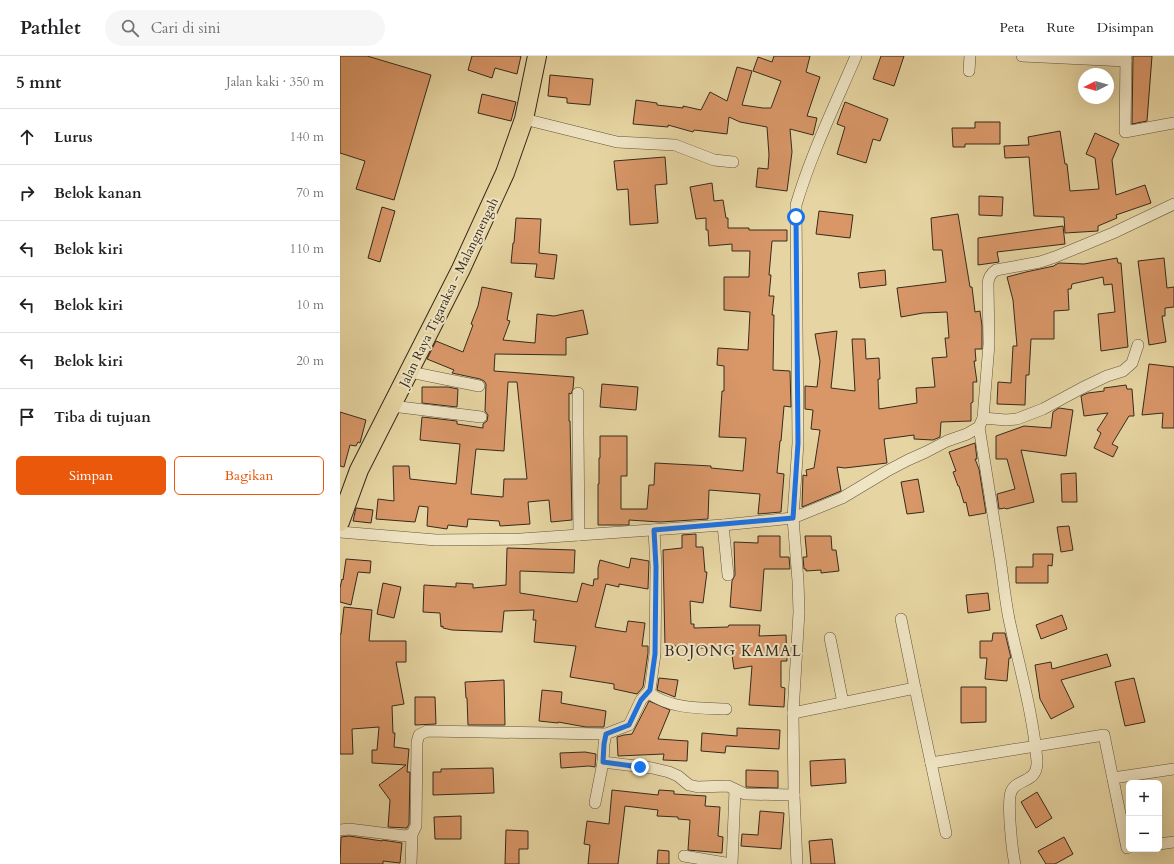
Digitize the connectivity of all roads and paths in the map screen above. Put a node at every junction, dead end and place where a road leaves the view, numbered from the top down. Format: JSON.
{"nodes":[{"id":1,"x":537,"y":56,"type":"edge"},
{"id":2,"x":856,"y":56,"type":"edge"},
{"id":3,"x":970,"y":56,"type":"edge"},
{"id":4,"x":1022,"y":56,"type":"edge"},
{"id":5,"x":1126,"y":59,"type":"edge"},
{"id":6,"x":969,"y":71,"type":"dead end"},
{"id":7,"x":524,"y":119,"type":"junction"},
{"id":8,"x":1174,"y":123,"type":"edge"},
{"id":9,"x":733,"y":162,"type":"dead end"},
{"id":10,"x":1174,"y":204,"type":"edge"},
{"id":11,"x":1138,"y":345,"type":"dead end"},
{"id":12,"x":410,"y":372,"type":"junction"},
{"id":13,"x":479,"y":386,"type":"dead end"},
{"id":14,"x":578,"y":393,"type":"dead end"},
{"id":15,"x":392,"y":406,"type":"junction"},
{"id":16,"x":481,"y":417,"type":"dead end"},
{"id":17,"x":981,"y":422,"type":"junction"},
{"id":18,"x":793,"y":518,"type":"junction"},
{"id":19,"x":340,"y":522,"type":"edge"},
{"id":20,"x":723,"y":525,"type":"junction"},
{"id":21,"x":654,"y":530,"type":"junction"},
{"id":22,"x":340,"y":532,"type":"edge"},
{"id":23,"x":579,"y":535,"type":"junction"},
{"id":24,"x":728,"y":575,"type":"dead end"},
{"id":25,"x":901,"y":619,"type":"dead end"},
{"id":26,"x":830,"y":638,"type":"dead end"},
{"id":27,"x":915,"y":688,"type":"junction"},
{"id":28,"x":649,"y":693,"type":"junction"},
{"id":29,"x":843,"y":703,"type":"junction"},
{"id":30,"x":726,"y":709,"type":"dead end"},
{"id":31,"x":793,"y":713,"type":"junction"},
{"id":32,"x":606,"y":734,"type":"junction"},
{"id":33,"x":1034,"y":745,"type":"junction"},
{"id":34,"x":603,"y":762,"type":"junction"},
{"id":35,"x":931,"y":763,"type":"junction"},
{"id":36,"x":1174,"y":769,"type":"edge"},
{"id":37,"x":1113,"y":778,"type":"junction"},
{"id":38,"x":736,"y":790,"type":"junction"},
{"id":39,"x":794,"y":795,"type":"junction"},
{"id":40,"x":594,"y":803,"type":"dead end"},
{"id":41,"x":340,"y":830,"type":"edge"},
{"id":42,"x":946,"y":833,"type":"dead end"},
{"id":43,"x":412,"y":834,"type":"junction"},
{"id":44,"x":1174,"y":842,"type":"edge"},
{"id":45,"x":1126,"y":843,"type":"edge"},
{"id":46,"x":1162,"y":844,"type":"edge"},
{"id":47,"x":684,"y":856,"type":"dead end"},
{"id":48,"x":411,"y":864,"type":"edge"},
{"id":49,"x":732,"y":864,"type":"edge"},
{"id":50,"x":798,"y":864,"type":"edge"},
{"id":51,"x":1015,"y":864,"type":"edge"}],
"edges":[{"from":1,"to":7,"type":"main road","name":"Jalan Raya Tigaraksa - Malangnengah"},
{"from":2,"to":18,"type":"street"},
{"from":3,"to":6,"type":"street"},
{"from":4,"to":5,"type":"street"},
{"from":5,"to":8,"type":"street"},
{"from":7,"to":9,"type":"street"},
{"from":7,"to":12,"type":"main road","name":"Jalan Raya Tigaraksa - Malangnengah"},
{"from":10,"to":17,"type":"street"},
{"from":11,"to":17,"type":"street"},
{"from":12,"to":13,"type":"street"},
{"from":12,"to":15,"type":"main road","name":"Jalan Raya Tigaraksa - Malangnengah"},
{"from":14,"to":23,"type":"street"},
{"from":15,"to":16,"type":"street"},
{"from":15,"to":19,"type":"main road","name":"Jalan Raya Tigaraksa - Malangnengah"},
{"from":17,"to":18,"type":"street"},
{"from":17,"to":33,"type":"street"},
{"from":18,"to":20,"type":"street"},
{"from":18,"to":31,"type":"street"},
{"from":20,"to":21,"type":"street"},
{"from":20,"to":24,"type":"street"},
{"from":21,"to":23,"type":"street"},
{"from":21,"to":28,"type":"street"},
{"from":22,"to":23,"type":"street"},
{"from":25,"to":27,"type":"street"},
{"from":26,"to":29,"type":"street"},
{"from":27,"to":29,"type":"street"},
{"from":27,"to":35,"type":"street"},
{"from":28,"to":30,"type":"street"},
{"from":28,"to":32,"type":"street"},
{"from":29,"to":31,"type":"street"},
{"from":31,"to":39,"type":"street"},
{"from":32,"to":34,"type":"street"},
{"from":32,"to":43,"type":"street"},
{"from":33,"to":35,"type":"street"},
{"from":33,"to":37,"type":"street"},
{"from":33,"to":51,"type":"street"},
{"from":34,"to":38,"type":"street"},
{"from":34,"to":40,"type":"street"},
{"from":35,"to":42,"type":"street"},
{"from":36,"to":37,"type":"street"},
{"from":37,"to":45,"type":"street"},
{"from":38,"to":39,"type":"street"},
{"from":38,"to":49,"type":"street"},
{"from":39,"to":50,"type":"street"},
{"from":41,"to":43,"type":"street"},
{"from":43,"to":48,"type":"street"},
{"from":44,"to":46,"type":"street"},
{"from":47,"to":49,"type":"street"}]}
